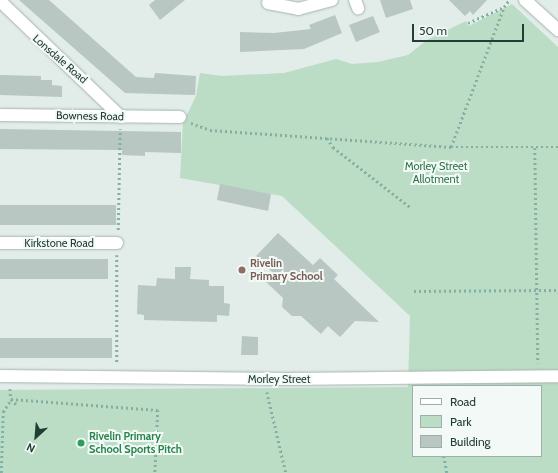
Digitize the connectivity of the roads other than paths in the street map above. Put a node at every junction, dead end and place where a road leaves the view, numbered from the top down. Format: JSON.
{"nodes":[{"id":1,"x":332,"y":0,"type":"edge"},
{"id":2,"x":525,"y":0,"type":"edge"},
{"id":3,"x":0,"y":1,"type":"edge"},
{"id":4,"x":268,"y":3,"type":"dead end"},
{"id":5,"x":558,"y":30,"type":"edge"},
{"id":6,"x":0,"y":115,"type":"edge"},
{"id":7,"x":121,"y":117,"type":"junction"},
{"id":8,"x":180,"y":117,"type":"road end"},
{"id":9,"x":0,"y":243,"type":"edge"},
{"id":10,"x":117,"y":243,"type":"dead end"},
{"id":11,"x":4,"y":376,"type":"edge"},
{"id":12,"x":558,"y":376,"type":"edge"}],
"edges":[{"from":1,"to":4,"type":"street"},
{"from":2,"to":5,"type":"street"},
{"from":3,"to":7,"type":"street","name":"Lonsdale Road"},
{"from":6,"to":7,"type":"street","name":"Bowness Road"},
{"from":7,"to":8,"type":"street","name":"Bowness Road"},
{"from":9,"to":10,"type":"street","name":"Kirkstone Road"},
{"from":11,"to":12,"type":"street","name":"Morley Street"}]}
